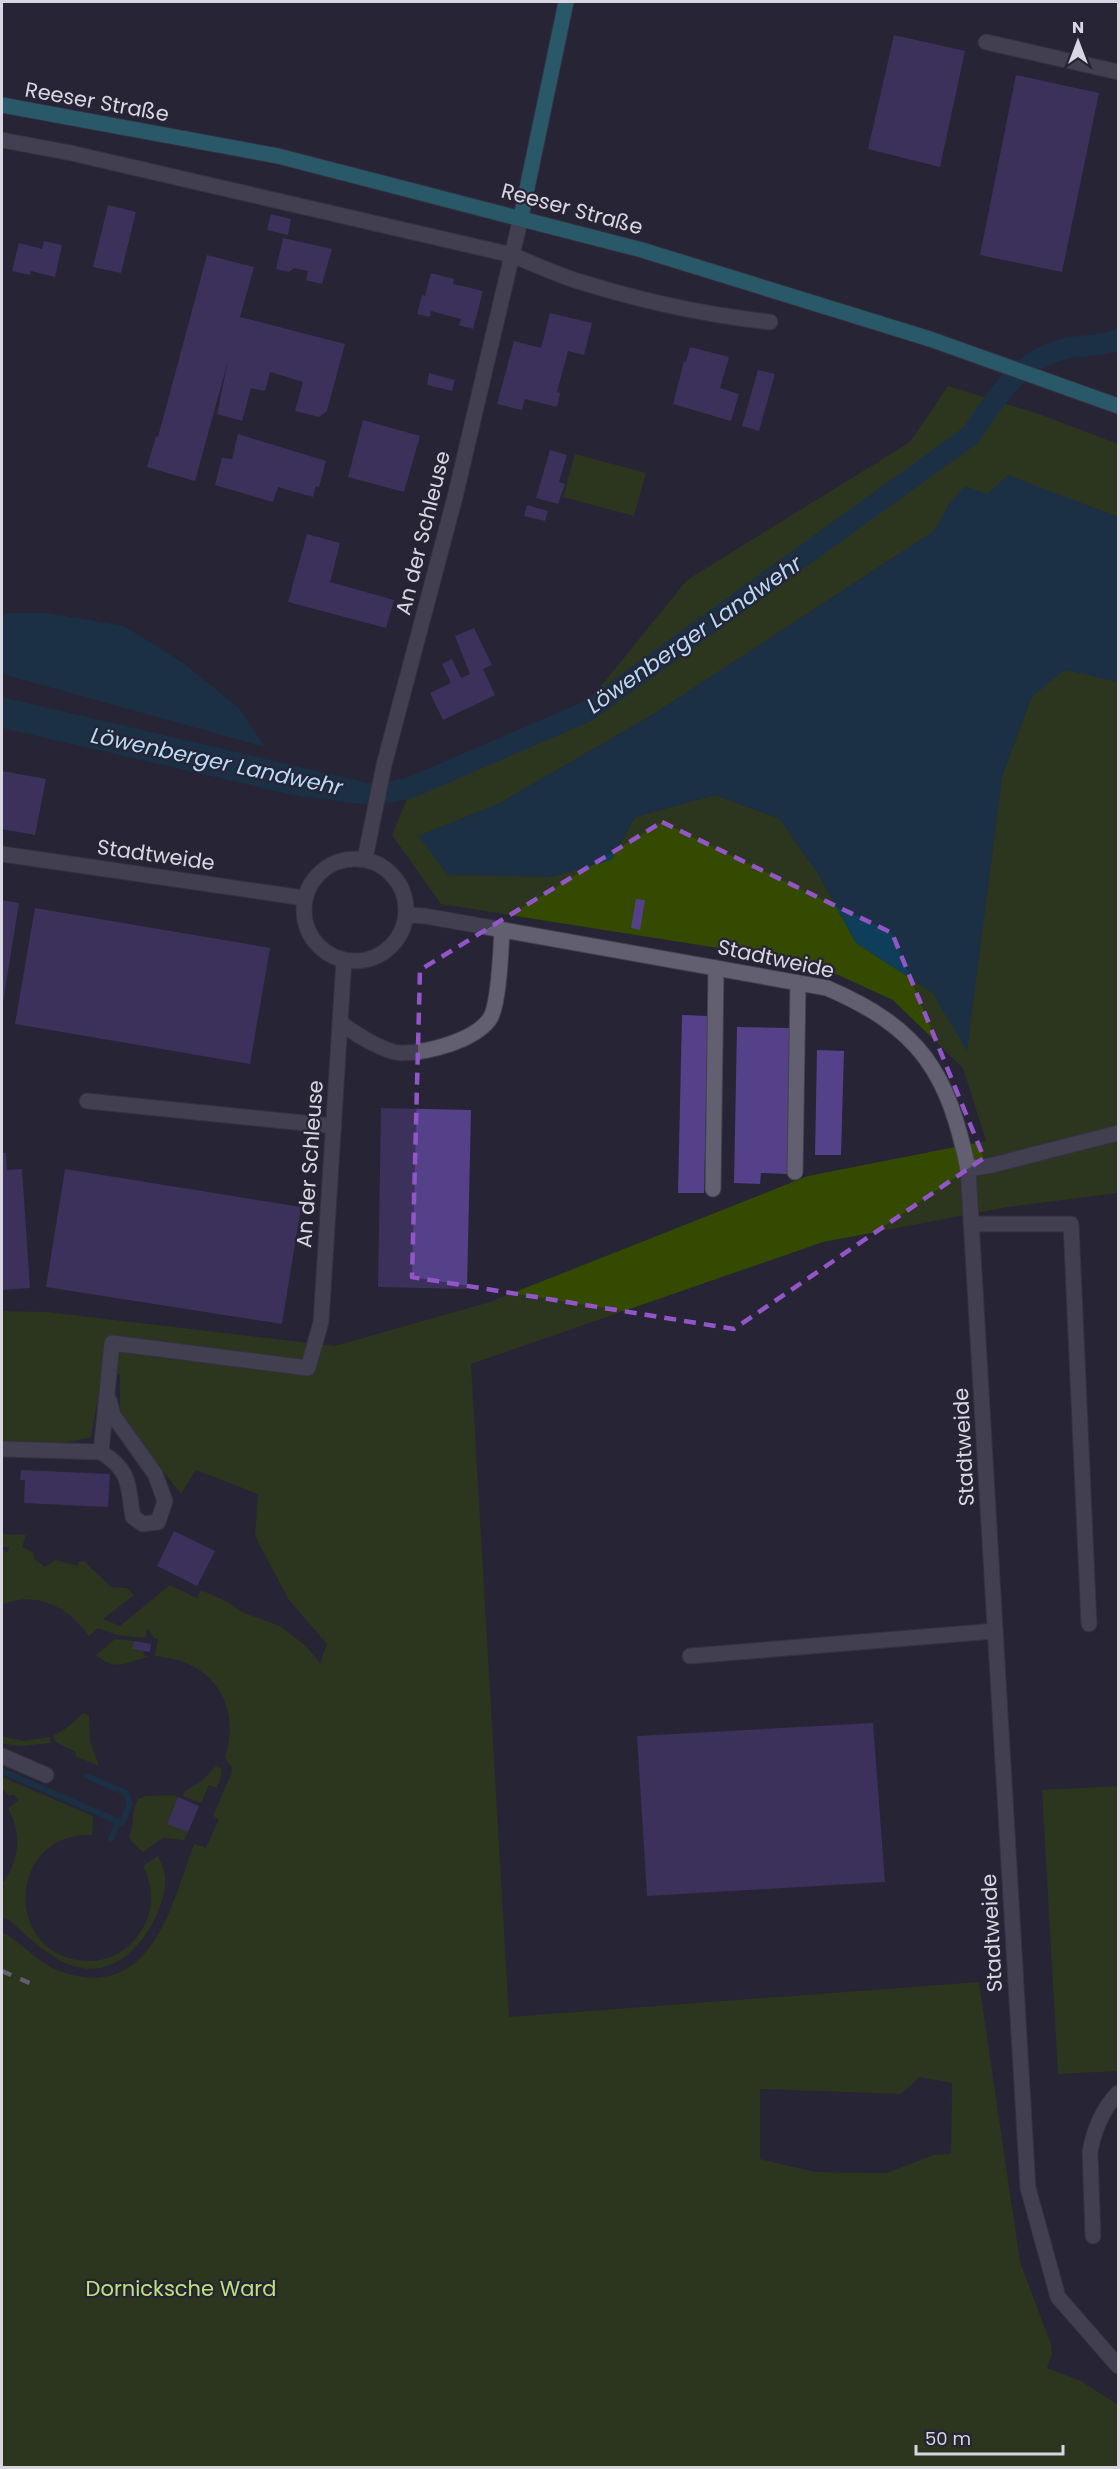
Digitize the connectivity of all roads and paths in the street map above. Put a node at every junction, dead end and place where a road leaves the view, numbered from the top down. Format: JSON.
{"nodes":[{"id":1,"x":566,"y":2,"type":"edge"},
{"id":2,"x":986,"y":42,"type":"dead end"},
{"id":3,"x":1119,"y":72,"type":"edge"},
{"id":4,"x":2,"y":105,"type":"edge"},
{"id":5,"x":2,"y":140,"type":"edge"},
{"id":6,"x":521,"y":217,"type":"junction"},
{"id":7,"x":512,"y":255,"type":"junction"},
{"id":8,"x":770,"y":322,"type":"dead end"},
{"id":9,"x":1119,"y":406,"type":"edge"},
{"id":10,"x":2,"y":854,"type":"edge"},
{"id":11,"x":365,"y":859,"type":"junction"},
{"id":12,"x":304,"y":898,"type":"junction"},
{"id":13,"x":406,"y":915,"type":"junction"},
{"id":14,"x":502,"y":930,"type":"junction"},
{"id":15,"x":344,"y":960,"type":"junction"},
{"id":16,"x":716,"y":968,"type":"junction"},
{"id":17,"x":798,"y":983,"type":"junction"},
{"id":18,"x":340,"y":1022,"type":"junction"},
{"id":19,"x":87,"y":1101,"type":"dead end"},
{"id":20,"x":333,"y":1126,"type":"junction"},
{"id":21,"x":1119,"y":1133,"type":"edge"},
{"id":22,"x":968,"y":1169,"type":"junction"},
{"id":23,"x":795,"y":1172,"type":"dead end"},
{"id":24,"x":713,"y":1189,"type":"dead end"},
{"id":25,"x":971,"y":1224,"type":"junction"},
{"id":26,"x":107,"y":1394,"type":"junction"},
{"id":27,"x":2,"y":1449,"type":"edge"},
{"id":28,"x":101,"y":1452,"type":"junction"},
{"id":29,"x":1089,"y":1624,"type":"dead end"},
{"id":30,"x":995,"y":1631,"type":"junction"},
{"id":31,"x":690,"y":1656,"type":"dead end"},
{"id":32,"x":2,"y":1756,"type":"edge"},
{"id":33,"x":46,"y":1775,"type":"dead end"},
{"id":34,"x":1119,"y":2093,"type":"edge"},
{"id":35,"x":1093,"y":2236,"type":"dead end"},
{"id":36,"x":1119,"y":2366,"type":"edge"}],
"edges":[{"from":1,"to":6,"type":"main road"},
{"from":2,"to":3,"type":"street"},
{"from":4,"to":6,"type":"main road","name":"Reeser Straße"},
{"from":5,"to":7,"type":"street"},
{"from":6,"to":7,"type":"street","name":"An der Schleuse"},
{"from":6,"to":9,"type":"main road","name":"Reeser Straße"},
{"from":7,"to":8,"type":"street"},
{"from":7,"to":11,"type":"street","name":"An der Schleuse"},
{"from":10,"to":12,"type":"street","name":"Stadtweide"},
{"from":11,"to":12,"type":"street"},
{"from":11,"to":13,"type":"street"},
{"from":12,"to":15,"type":"street"},
{"from":13,"to":14,"type":"street","name":"Stadtweide"},
{"from":13,"to":15,"type":"street"},
{"from":14,"to":16,"type":"street","name":"Stadtweide"},
{"from":14,"to":18,"type":"street"},
{"from":15,"to":18,"type":"street","name":"An der Schleuse"},
{"from":16,"to":17,"type":"street","name":"Stadtweide"},
{"from":16,"to":24,"type":"street"},
{"from":17,"to":22,"type":"street","name":"Stadtweide"},
{"from":17,"to":23,"type":"street"},
{"from":18,"to":20,"type":"street","name":"An der Schleuse"},
{"from":19,"to":20,"type":"street"},
{"from":20,"to":26,"type":"street","name":"An der Schleuse"},
{"from":21,"to":22,"type":"street"},
{"from":22,"to":25,"type":"street","name":"Stadtweide"},
{"from":25,"to":29,"type":"street"},
{"from":25,"to":30,"type":"street","name":"Stadtweide"},
{"from":26,"to":28,"type":"street"},
{"from":26,"to":28,"type":"street"},
{"from":27,"to":28,"type":"street"},
{"from":30,"to":31,"type":"street"},
{"from":30,"to":36,"type":"street","name":"Stadtweide"},
{"from":32,"to":33,"type":"street"},
{"from":34,"to":35,"type":"street"}]}
